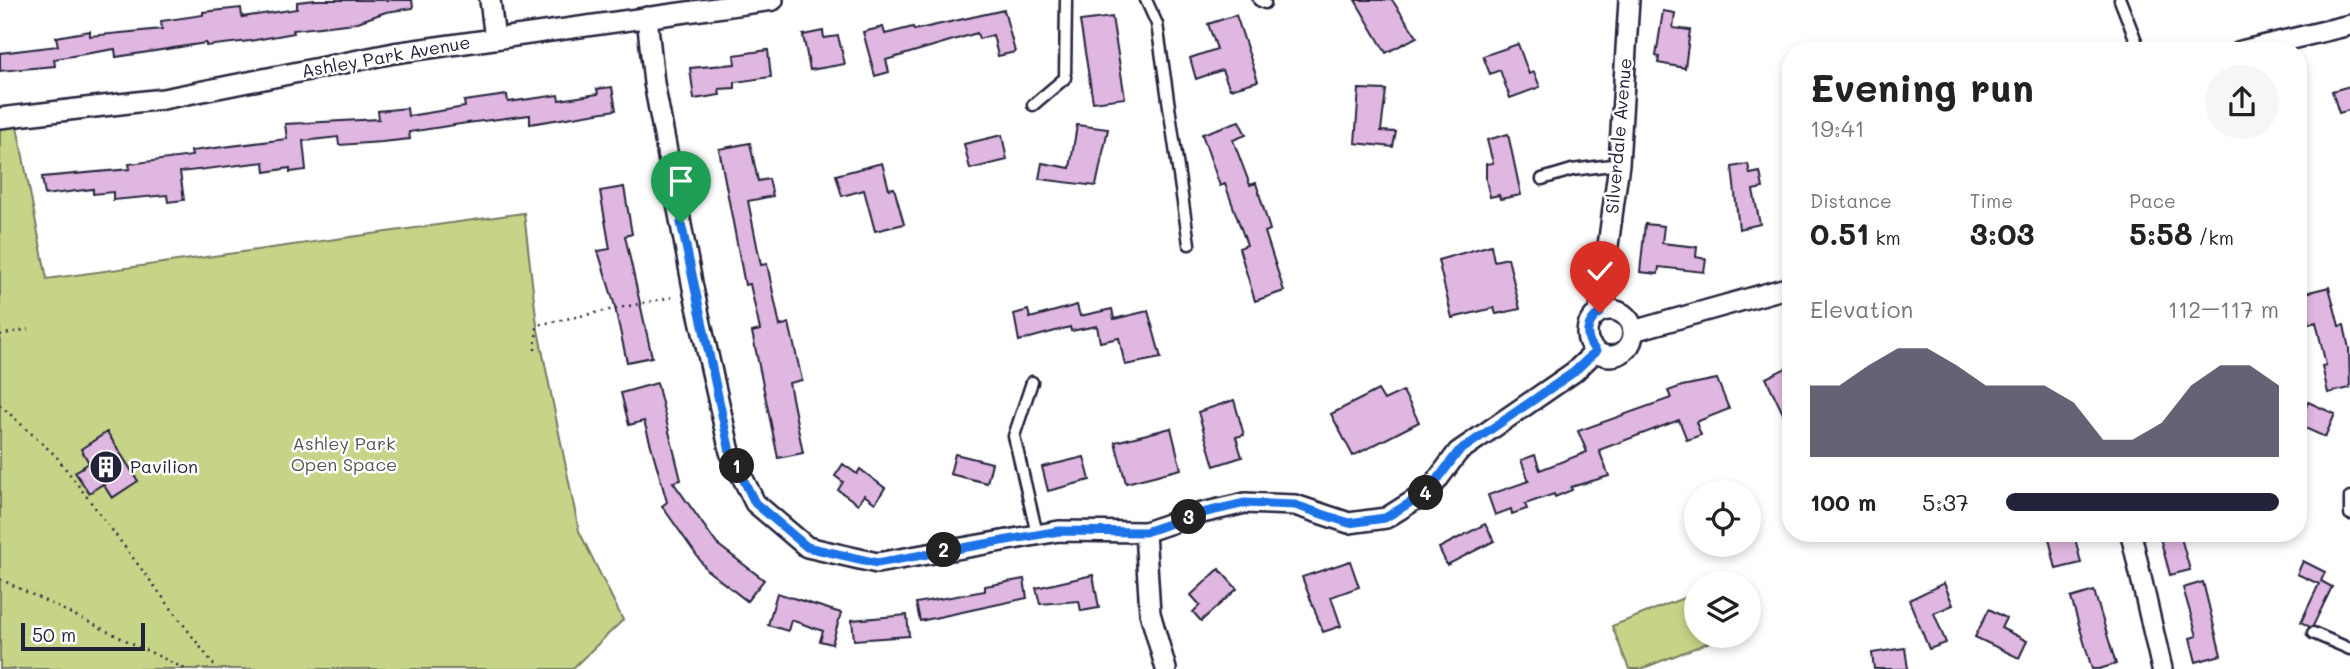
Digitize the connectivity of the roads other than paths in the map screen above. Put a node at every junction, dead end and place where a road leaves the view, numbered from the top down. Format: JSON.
{"nodes":[{"id":1,"x":490,"y":0,"type":"edge"},
{"id":2,"x":773,"y":0,"type":"edge"},
{"id":3,"x":1066,"y":0,"type":"edge"},
{"id":4,"x":1146,"y":0,"type":"edge"},
{"id":5,"x":1629,"y":0,"type":"edge"},
{"id":6,"x":2120,"y":0,"type":"edge"},
{"id":7,"x":647,"y":18,"type":"junction"},
{"id":8,"x":2350,"y":25,"type":"edge"},
{"id":9,"x":495,"y":39,"type":"junction"},
{"id":10,"x":2136,"y":42,"type":"edge"},
{"id":11,"x":2279,"y":42,"type":"edge"},
{"id":12,"x":1033,"y":104,"type":"dead end"},
{"id":13,"x":0,"y":118,"type":"edge"},
{"id":14,"x":1619,"y":164,"type":"junction"},
{"id":15,"x":1542,"y":179,"type":"dead end"},
{"id":16,"x":1189,"y":244,"type":"dead end"},
{"id":17,"x":1782,"y":289,"type":"edge"},
{"id":18,"x":1600,"y":313,"type":"junction"},
{"id":19,"x":1633,"y":331,"type":"junction"},
{"id":20,"x":1596,"y":351,"type":"junction"},
{"id":21,"x":1032,"y":382,"type":"dead end"},
{"id":22,"x":2350,"y":497,"type":"edge"},
{"id":23,"x":2350,"y":514,"type":"edge"},
{"id":24,"x":1145,"y":532,"type":"junction"},
{"id":25,"x":1037,"y":534,"type":"junction"},
{"id":26,"x":2133,"y":542,"type":"edge"},
{"id":27,"x":2313,"y":633,"type":"dead end"},
{"id":28,"x":2350,"y":649,"type":"edge"},
{"id":29,"x":1166,"y":669,"type":"edge"},
{"id":30,"x":2162,"y":669,"type":"edge"}],
"edges":[{"from":1,"to":9,"type":"street"},
{"from":2,"to":7,"type":"street","name":"Ashley Park Avenue"},
{"from":3,"to":12,"type":"lane"},
{"from":4,"to":16,"type":"lane"},
{"from":5,"to":14,"type":"street","name":"Silverdale Avenue"},
{"from":6,"to":10,"type":"lane"},
{"from":7,"to":9,"type":"street","name":"Ashley Park Avenue"},
{"from":7,"to":25,"type":"street"},
{"from":8,"to":11,"type":"street"},
{"from":9,"to":13,"type":"street","name":"Ashley Park Avenue"},
{"from":14,"to":15,"type":"lane"},
{"from":14,"to":18,"type":"street","name":"Silverdale Avenue"},
{"from":17,"to":19,"type":"street"},
{"from":18,"to":19,"type":"street"},
{"from":18,"to":20,"type":"street"},
{"from":19,"to":20,"type":"street"},
{"from":20,"to":24,"type":"street"},
{"from":21,"to":25,"type":"lane"},
{"from":22,"to":23,"type":"lane"},
{"from":24,"to":25,"type":"street"},
{"from":24,"to":29,"type":"street"},
{"from":26,"to":30,"type":"street"},
{"from":27,"to":28,"type":"lane"}]}
